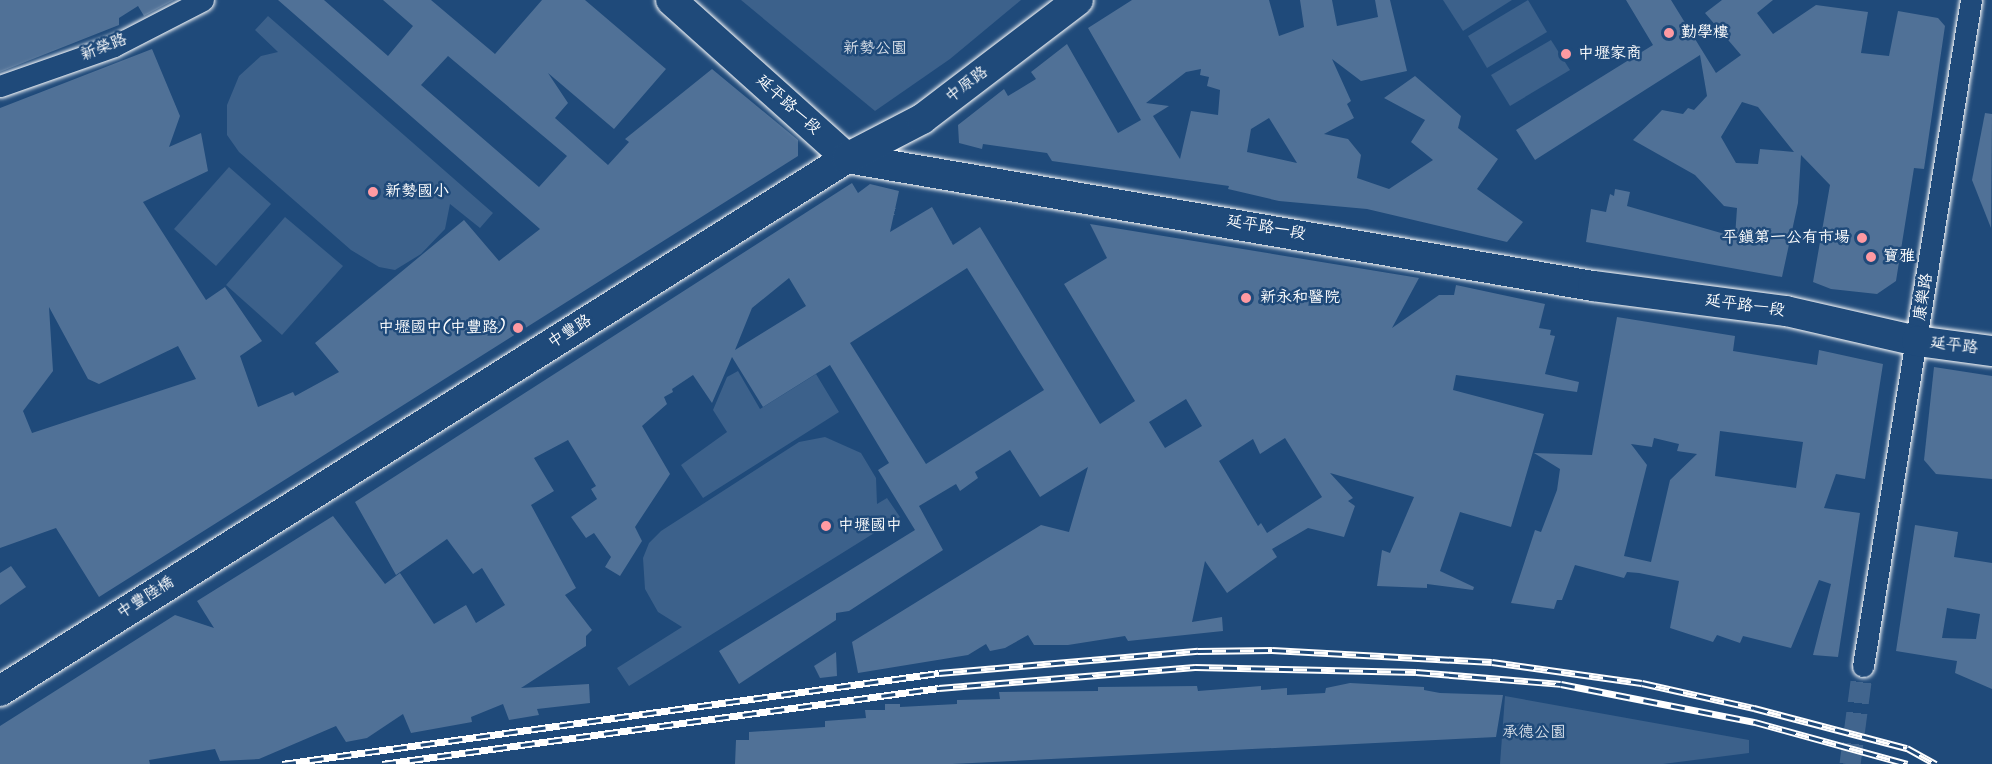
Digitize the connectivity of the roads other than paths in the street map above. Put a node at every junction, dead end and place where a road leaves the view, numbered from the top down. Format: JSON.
{"nodes":[{"id":1,"x":203,"y":0,"type":"edge"},
{"id":2,"x":671,"y":0,"type":"edge"},
{"id":3,"x":1078,"y":0,"type":"edge"},
{"id":4,"x":1971,"y":0,"type":"edge"},
{"id":5,"x":0,"y":86,"type":"edge"},
{"id":6,"x":848,"y":158,"type":"junction"},
{"id":7,"x":1917,"y":341,"type":"junction"},
{"id":8,"x":1992,"y":351,"type":"edge"},
{"id":9,"x":292,"y":506,"type":"joint"},
{"id":10,"x":1863,"y":666,"type":"tunnel mouth"},
{"id":11,"x":0,"y":691,"type":"edge"}],
"edges":[{"from":1,"to":5,"type":"street","name":"新榮路"},
{"from":2,"to":6,"type":"main road","name":"延平路一段"},
{"from":3,"to":6,"type":"main road","name":"中原路"},
{"from":4,"to":7,"type":"street","name":"康樂路"},
{"from":6,"to":7,"type":"main road","name":"延平路一段"},
{"from":6,"to":9,"type":"main road","name":"中豐路"},
{"from":7,"to":8,"type":"main road","name":"延平路"},
{"from":7,"to":10,"type":"street","name":"康樂路"},
{"from":9,"to":11,"type":"main road","name":"中豐陸橋"}]}
